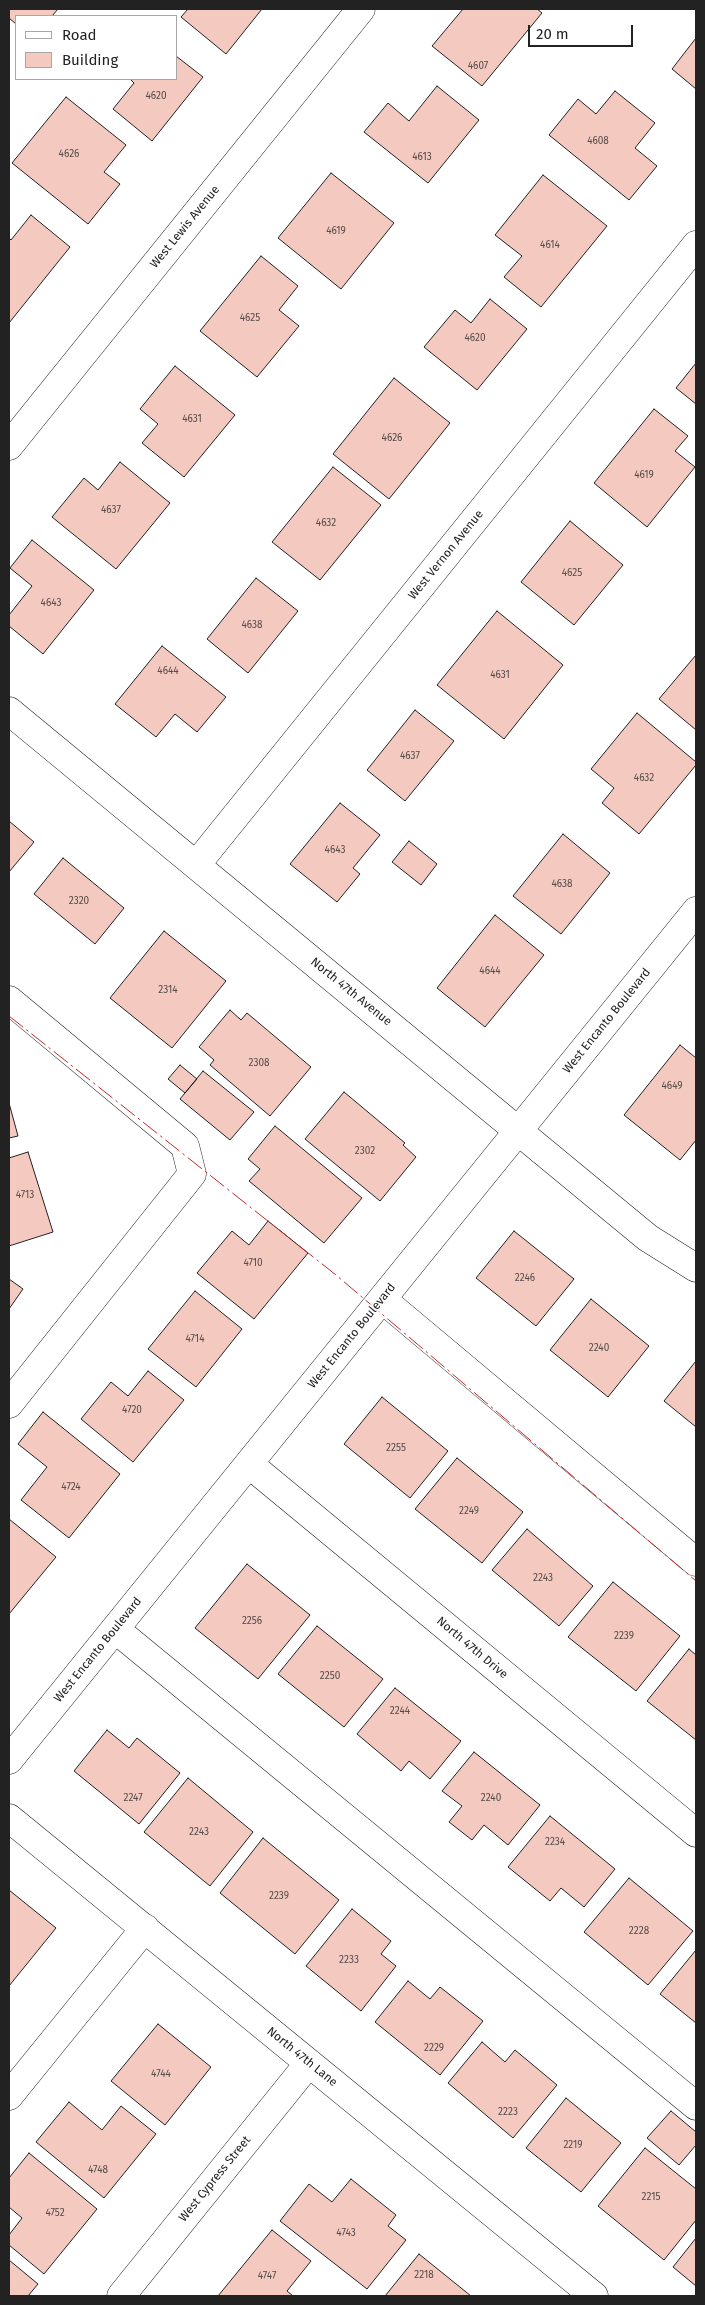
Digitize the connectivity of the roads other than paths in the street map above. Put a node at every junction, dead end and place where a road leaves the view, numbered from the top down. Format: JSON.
{"nodes":[{"id":1,"x":361,"y":9,"type":"edge"},
{"id":2,"x":696,"y":245,"type":"edge"},
{"id":3,"x":9,"y":446,"type":"edge"},
{"id":4,"x":9,"y":712,"type":"edge"},
{"id":5,"x":196,"y":865,"type":"junction"},
{"id":6,"x":696,"y":911,"type":"edge"},
{"id":7,"x":9,"y":1000,"type":"edge"},
{"id":8,"x":519,"y":1131,"type":"junction"},
{"id":9,"x":696,"y":1268,"type":"edge"},
{"id":10,"x":382,"y":1299,"type":"junction"},
{"id":11,"x":9,"y":1404,"type":"edge"},
{"id":12,"x":249,"y":1464,"type":"junction"},
{"id":13,"x":696,"y":1562,"type":"edge"},
{"id":14,"x":115,"y":1629,"type":"junction"},
{"id":15,"x":9,"y":1760,"type":"edge"},
{"id":16,"x":9,"y":1818,"type":"edge"},
{"id":17,"x":696,"y":1833,"type":"edge"},
{"id":18,"x":145,"y":1928,"type":"junction"},
{"id":19,"x":309,"y":2062,"type":"junction"},
{"id":20,"x":9,"y":2096,"type":"edge"},
{"id":21,"x":696,"y":2106,"type":"edge"},
{"id":22,"x":121,"y":2296,"type":"edge"},
{"id":23,"x":594,"y":2296,"type":"edge"}],
"edges":[{"from":1,"to":3,"type":"street","name":"West Lewis Avenue"},
{"from":2,"to":5,"type":"street","name":"West Vernon Avenue"},
{"from":4,"to":5,"type":"street","name":"North 47th Avenue"},
{"from":5,"to":8,"type":"street","name":"North 47th Avenue"},
{"from":6,"to":8,"type":"street","name":"West Encanto Boulevard"},
{"from":7,"to":11,"type":"street"},
{"from":8,"to":9,"type":"street","name":"North 47th Avenue"},
{"from":8,"to":10,"type":"street","name":"West Encanto Boulevard"},
{"from":10,"to":12,"type":"street","name":"West Encanto Boulevard"},
{"from":10,"to":13,"type":"street"},
{"from":12,"to":14,"type":"street","name":"West Encanto Boulevard"},
{"from":12,"to":17,"type":"street","name":"North 47th Drive"},
{"from":14,"to":15,"type":"street","name":"West Encanto Boulevard"},
{"from":14,"to":21,"type":"street"},
{"from":16,"to":18,"type":"street","name":"North 47th Lane"},
{"from":18,"to":19,"type":"street","name":"North 47th Lane"},
{"from":18,"to":20,"type":"street"},
{"from":19,"to":22,"type":"street","name":"West Cypress Street"},
{"from":19,"to":23,"type":"street","name":"North 47th Lane"}]}
